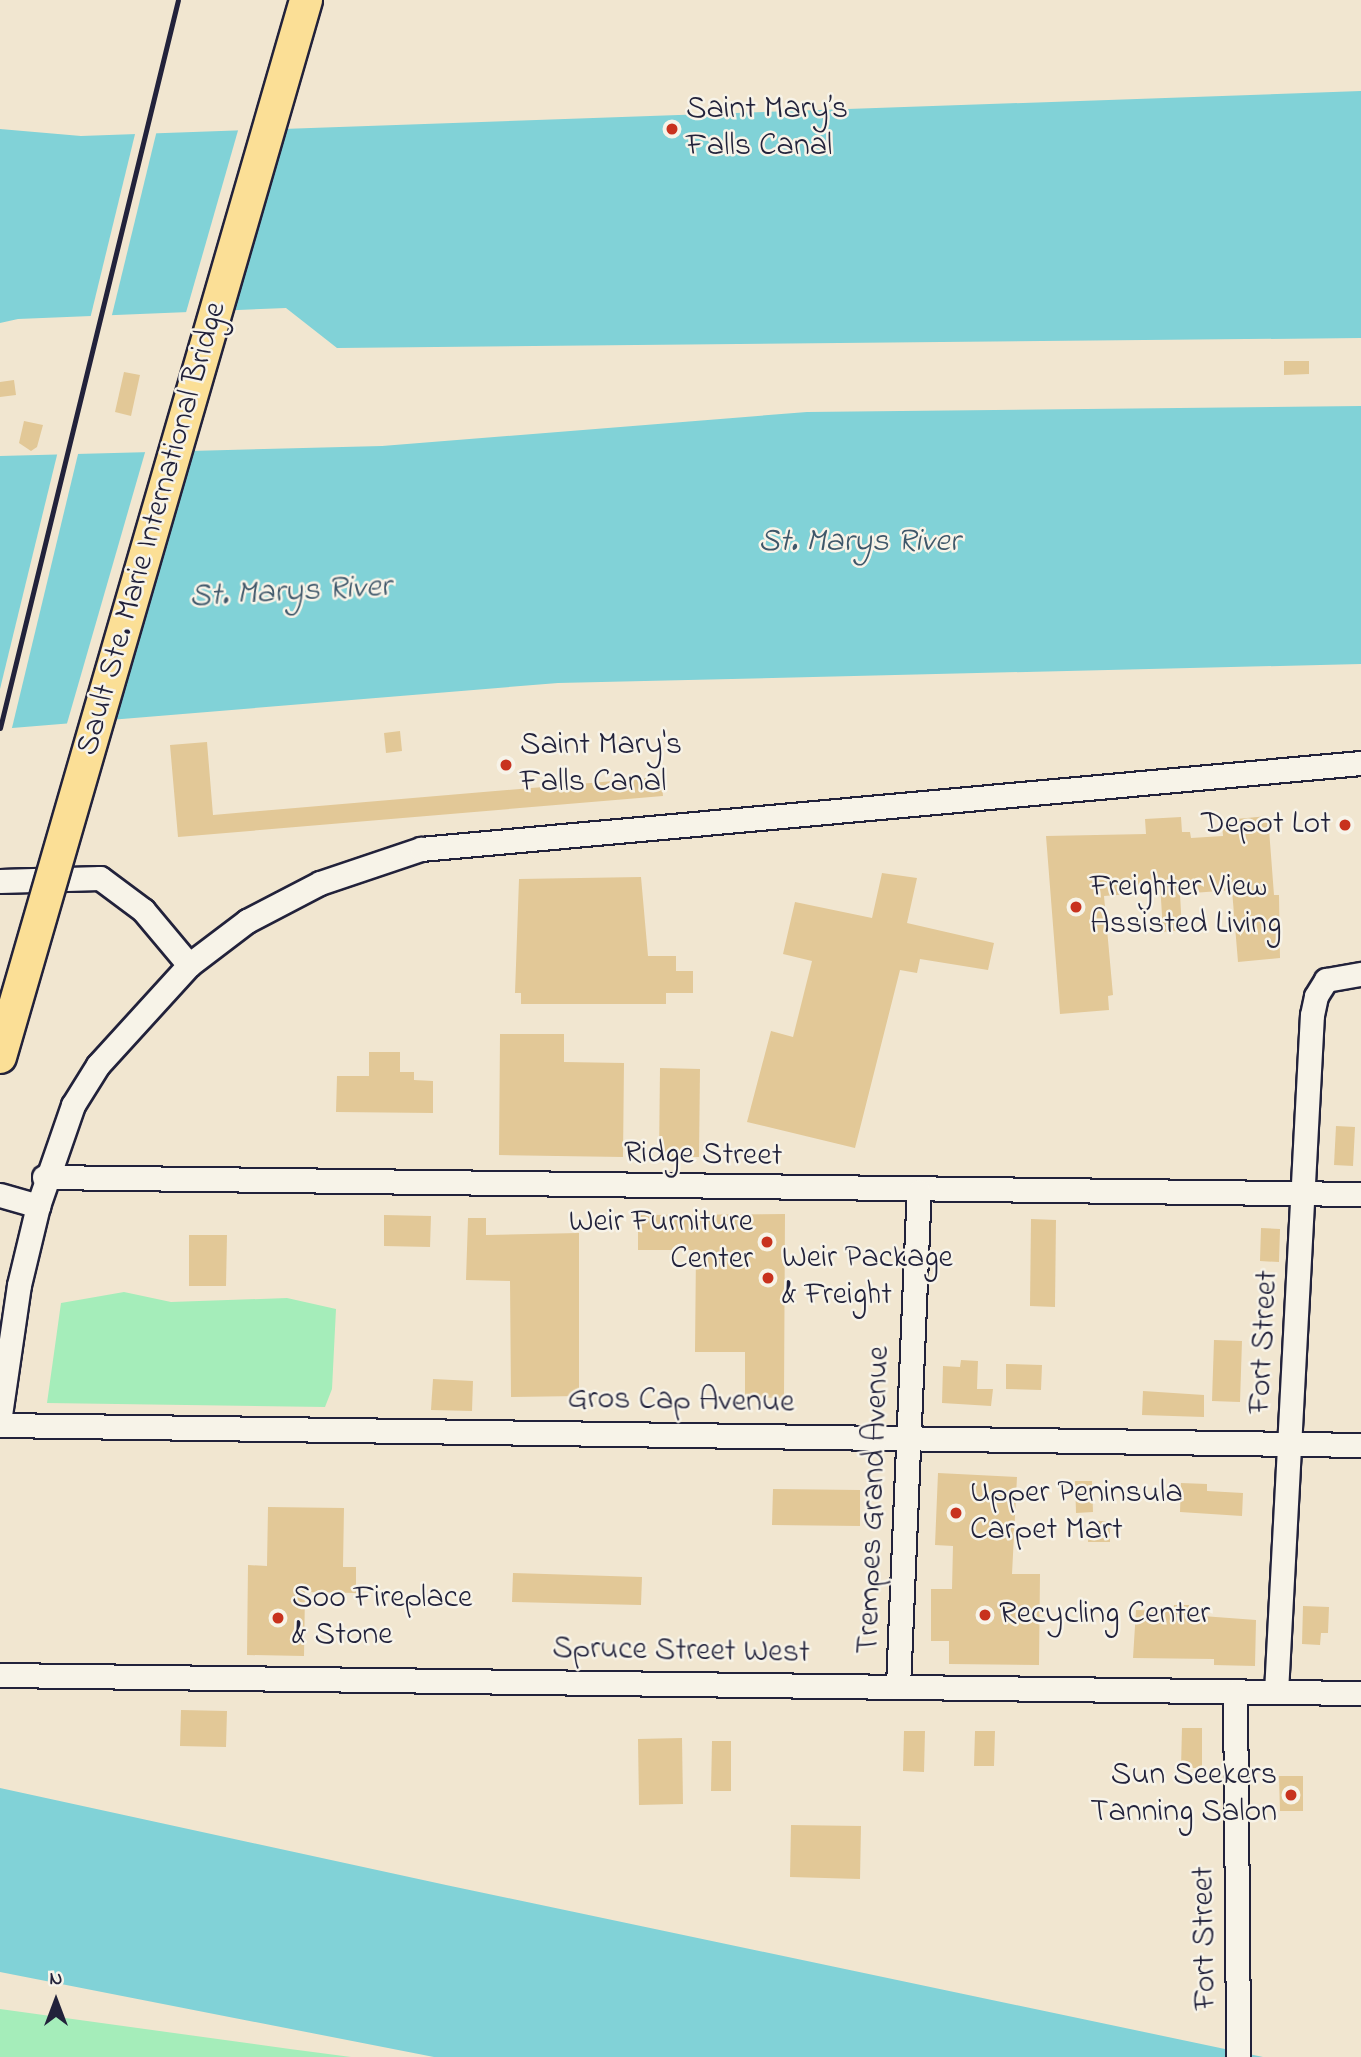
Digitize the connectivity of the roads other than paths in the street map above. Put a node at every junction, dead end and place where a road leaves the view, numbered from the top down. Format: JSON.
{"nodes":[{"id":1,"x":306,"y":0,"type":"edge"},
{"id":2,"x":1361,"y":763,"type":"edge"},
{"id":3,"x":0,"y":881,"type":"edge"},
{"id":4,"x":189,"y":965,"type":"junction"},
{"id":5,"x":1361,"y":974,"type":"edge"},
{"id":6,"x":0,"y":1057,"type":"edge"},
{"id":7,"x":44,"y":1177,"type":"junction"},
{"id":8,"x":919,"y":1191,"type":"junction"},
{"id":9,"x":1305,"y":1193,"type":"junction"},
{"id":10,"x":1361,"y":1194,"type":"edge"},
{"id":11,"x":0,"y":1195,"type":"edge"},
{"id":12,"x":38,"y":1206,"type":"junction"},
{"id":13,"x":0,"y":1415,"type":"edge"},
{"id":14,"x":0,"y":1425,"type":"edge"},
{"id":15,"x":909,"y":1436,"type":"junction"},
{"id":16,"x":1291,"y":1444,"type":"junction"},
{"id":17,"x":1361,"y":1445,"type":"edge"},
{"id":18,"x":0,"y":1675,"type":"edge"},
{"id":19,"x":898,"y":1686,"type":"junction"},
{"id":20,"x":1235,"y":1692,"type":"junction"},
{"id":21,"x":1276,"y":1692,"type":"junction"},
{"id":22,"x":1361,"y":1693,"type":"edge"},
{"id":23,"x":1238,"y":2057,"type":"edge"}],
"edges":[{"from":1,"to":6,"type":"highway","name":"Sault Ste. Marie International Bridge","bridge":true},
{"from":2,"to":4,"type":"street"},
{"from":3,"to":4,"type":"street"},
{"from":4,"to":7,"type":"street"},
{"from":5,"to":9,"type":"street","name":"Fort Street"},
{"from":7,"to":8,"type":"street","name":"Ridge Street"},
{"from":7,"to":12,"type":"street"},
{"from":8,"to":9,"type":"street","name":"Ridge Street"},
{"from":8,"to":15,"type":"street","name":"Trempes Grand Avenue"},
{"from":9,"to":10,"type":"street","name":"Ridge Street"},
{"from":9,"to":16,"type":"street","name":"Fort Street"},
{"from":11,"to":12,"type":"street"},
{"from":12,"to":13,"type":"street"},
{"from":14,"to":15,"type":"street","name":"Gros Cap Avenue"},
{"from":15,"to":16,"type":"street","name":"Gros Cap Avenue"},
{"from":15,"to":19,"type":"street","name":"Trempes Grand Avenue"},
{"from":16,"to":17,"type":"street","name":"Gros Cap Avenue"},
{"from":16,"to":21,"type":"street","name":"Fort Street"},
{"from":18,"to":19,"type":"street","name":"Spruce Street West"},
{"from":19,"to":20,"type":"street","name":"Spruce Street West"},
{"from":20,"to":21,"type":"street","name":"Spruce Street West"},
{"from":20,"to":23,"type":"street","name":"Fort Street"},
{"from":21,"to":22,"type":"street","name":"Spruce Street West"}]}
